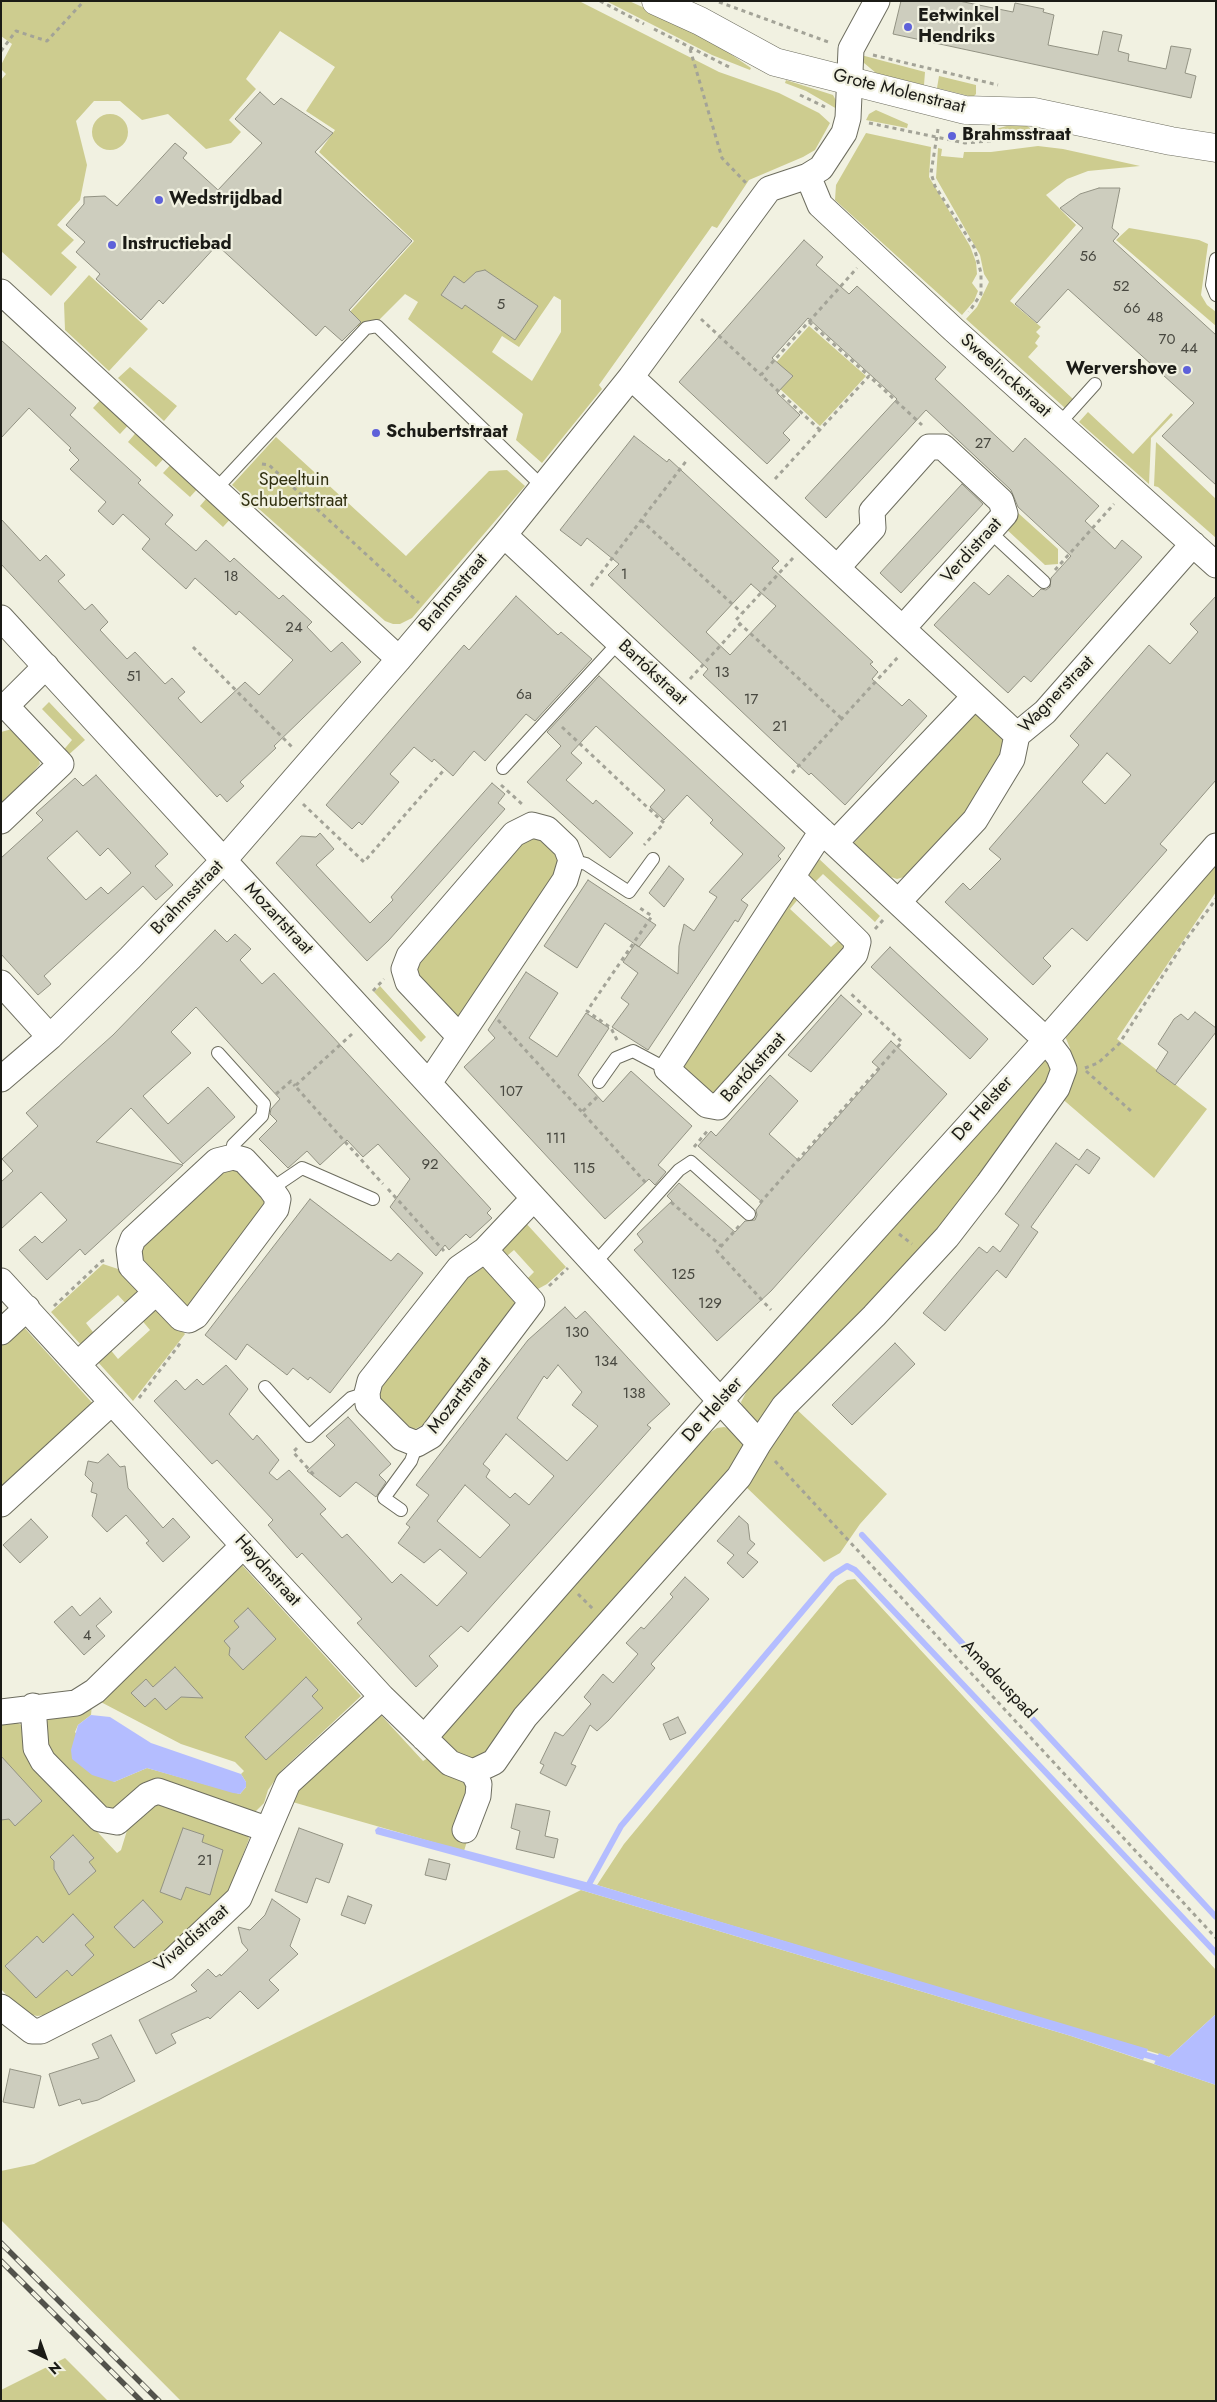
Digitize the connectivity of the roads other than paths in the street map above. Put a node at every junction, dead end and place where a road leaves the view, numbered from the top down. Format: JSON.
{"nodes":[{"id":1,"x":656,"y":1,"type":"edge"},
{"id":2,"x":877,"y":1,"type":"edge"},
{"id":3,"x":849,"y":80,"type":"junction"},
{"id":4,"x":1216,"y":148,"type":"edge"},
{"id":5,"x":808,"y":176,"type":"junction"},
{"id":6,"x":1216,"y":260,"type":"edge"},
{"id":7,"x":1,"y":292,"type":"edge"},
{"id":8,"x":1216,"y":295,"type":"edge"},
{"id":9,"x":631,"y":377,"type":"junction"},
{"id":10,"x":1095,"y":384,"type":"dead end"},
{"id":11,"x":1059,"y":424,"type":"junction"},
{"id":12,"x":543,"y":487,"type":"junction"},
{"id":13,"x":216,"y":489,"type":"junction"},
{"id":14,"x":989,"y":531,"type":"junction"},
{"id":15,"x":504,"y":535,"type":"junction"},
{"id":16,"x":1193,"y":544,"type":"junction"},
{"id":17,"x":1216,"y":565,"type":"edge"},
{"id":18,"x":837,"y":568,"type":"junction"},
{"id":19,"x":1044,"y":582,"type":"road end"},
{"id":20,"x":1,"y":618,"type":"edge"},
{"id":21,"x":908,"y":633,"type":"junction"},
{"id":22,"x":619,"y":642,"type":"junction"},
{"id":23,"x":399,"y":659,"type":"junction"},
{"id":24,"x":46,"y":666,"type":"junction"},
{"id":25,"x":976,"y":696,"type":"junction"},
{"id":26,"x":4,"y":710,"type":"edge"},
{"id":27,"x":1017,"y":735,"type":"junction"},
{"id":28,"x":503,"y":768,"type":"road end"},
{"id":29,"x":1,"y":821,"type":"edge"},
{"id":30,"x":829,"y":837,"type":"junction"},
{"id":31,"x":1216,"y":846,"type":"edge"},
{"id":32,"x":653,"y":859,"type":"road end"},
{"id":33,"x":224,"y":860,"type":"junction"},
{"id":34,"x":571,"y":860,"type":"junction"},
{"id":35,"x":792,"y":877,"type":"junction"},
{"id":36,"x":899,"y":902,"type":"junction"},
{"id":37,"x":1,"y":983,"type":"edge"},
{"id":38,"x":459,"y":1036,"type":"junction"},
{"id":39,"x":50,"y":1037,"type":"junction"},
{"id":40,"x":1046,"y":1040,"type":"junction"},
{"id":41,"x":218,"y":1053,"type":"dead end"},
{"id":42,"x":667,"y":1069,"type":"junction"},
{"id":43,"x":1,"y":1079,"type":"edge"},
{"id":44,"x":599,"y":1082,"type":"road end"},
{"id":45,"x":428,"y":1083,"type":"junction"},
{"id":46,"x":233,"y":1157,"type":"junction"},
{"id":47,"x":271,"y":1189,"type":"junction"},
{"id":48,"x":534,"y":1198,"type":"junction"},
{"id":49,"x":373,"y":1199,"type":"road end"},
{"id":50,"x":749,"y":1214,"type":"road end"},
{"id":51,"x":485,"y":1250,"type":"junction"},
{"id":52,"x":589,"y":1259,"type":"junction"},
{"id":53,"x":1,"y":1281,"type":"edge"},
{"id":54,"x":155,"y":1293,"type":"junction"},
{"id":55,"x":33,"y":1315,"type":"junction"},
{"id":56,"x":1,"y":1332,"type":"edge"},
{"id":57,"x":78,"y":1364,"type":"junction"},
{"id":58,"x":265,"y":1387,"type":"dead end"},
{"id":59,"x":367,"y":1393,"type":"junction"},
{"id":60,"x":720,"y":1401,"type":"junction"},
{"id":61,"x":119,"y":1409,"type":"junction"},
{"id":62,"x":758,"y":1442,"type":"junction"},
{"id":63,"x":417,"y":1444,"type":"junction"},
{"id":64,"x":1,"y":1504,"type":"edge"},
{"id":65,"x":401,"y":1510,"type":"dead end"},
{"id":66,"x":244,"y":1546,"type":"junction"},
{"id":67,"x":382,"y":1697,"type":"junction"},
{"id":68,"x":33,"y":1706,"type":"junction"},
{"id":69,"x":1,"y":1712,"type":"edge"},
{"id":70,"x":424,"y":1738,"type":"junction"},
{"id":71,"x":474,"y":1772,"type":"junction"},
{"id":72,"x":266,"y":1829,"type":"junction"},
{"id":73,"x":465,"y":1830,"type":"dead end"},
{"id":74,"x":1,"y":2007,"type":"edge"}],
"edges":[{"from":1,"to":3,"type":"street","name":"Grote Molenstraat"},
{"from":2,"to":3,"type":"street","name":"Brahmsstraat"},
{"from":3,"to":4,"type":"street","name":"Grote Molenstraat"},
{"from":3,"to":5,"type":"street","name":"Brahmsstraat"},
{"from":5,"to":9,"type":"street","name":"Brahmsstraat"},
{"from":5,"to":11,"type":"street","name":"Sweelinckstraat"},
{"from":6,"to":8,"type":"lane"},
{"from":7,"to":13,"type":"street"},
{"from":9,"to":12,"type":"street","name":"Brahmsstraat"},
{"from":9,"to":18,"type":"street"},
{"from":10,"to":11,"type":"lane"},
{"from":11,"to":16,"type":"street","name":"Sweelinckstraat"},
{"from":12,"to":13,"type":"lane"},
{"from":12,"to":15,"type":"street","name":"Brahmsstraat"},
{"from":13,"to":23,"type":"street"},
{"from":14,"to":18,"type":"street","name":"Verdistraat"},
{"from":14,"to":19,"type":"lane"},
{"from":14,"to":21,"type":"street","name":"Verdistraat"},
{"from":15,"to":22,"type":"street","name":"Bartókstraat"},
{"from":15,"to":23,"type":"street","name":"Brahmsstraat"},
{"from":16,"to":17,"type":"street","name":"Sweelinckstraat"},
{"from":16,"to":27,"type":"street","name":"Wagnerstraat"},
{"from":18,"to":21,"type":"street"},
{"from":20,"to":24,"type":"street","name":"Mozartstraat"},
{"from":21,"to":25,"type":"street"},
{"from":22,"to":28,"type":"lane"},
{"from":22,"to":30,"type":"street","name":"Bartókstraat"},
{"from":23,"to":33,"type":"street","name":"Brahmsstraat"},
{"from":24,"to":26,"type":"street"},
{"from":24,"to":33,"type":"street","name":"Mozartstraat"},
{"from":25,"to":27,"type":"street"},
{"from":25,"to":30,"type":"street"},
{"from":26,"to":29,"type":"street"},
{"from":27,"to":36,"type":"street","name":"Wagnerstraat"},
{"from":30,"to":35,"type":"street"},
{"from":30,"to":36,"type":"street","name":"Bartókstraat"},
{"from":31,"to":40,"type":"street","name":"De Helster"},
{"from":32,"to":34,"type":"lane"},
{"from":33,"to":39,"type":"street","name":"Brahmsstraat"},
{"from":33,"to":45,"type":"street","name":"Mozartstraat"},
{"from":34,"to":38,"type":"street"},
{"from":34,"to":38,"type":"street"},
{"from":35,"to":42,"type":"street"},
{"from":35,"to":42,"type":"street","name":"Bartókstraat"},
{"from":36,"to":40,"type":"street","name":"Bartókstraat"},
{"from":37,"to":39,"type":"street"},
{"from":38,"to":45,"type":"street"},
{"from":39,"to":43,"type":"street","name":"Brahmsstraat"},
{"from":40,"to":60,"type":"street","name":"De Helster"},
{"from":40,"to":62,"type":"street"},
{"from":41,"to":46,"type":"lane"},
{"from":42,"to":44,"type":"lane"},
{"from":45,"to":48,"type":"street","name":"Mozartstraat"},
{"from":46,"to":47,"type":"street"},
{"from":46,"to":54,"type":"street"},
{"from":47,"to":49,"type":"lane"},
{"from":47,"to":54,"type":"street"},
{"from":48,"to":51,"type":"street"},
{"from":48,"to":52,"type":"street","name":"Mozartstraat"},
{"from":50,"to":52,"type":"lane"},
{"from":51,"to":59,"type":"street"},
{"from":51,"to":63,"type":"street","name":"Mozartstraat"},
{"from":52,"to":60,"type":"street","name":"Mozartstraat"},
{"from":53,"to":55,"type":"street","name":"Haydnstraat"},
{"from":54,"to":57,"type":"street"},
{"from":55,"to":56,"type":"street"},
{"from":55,"to":57,"type":"street","name":"Haydnstraat"},
{"from":57,"to":61,"type":"street","name":"Haydnstraat"},
{"from":58,"to":59,"type":"lane"},
{"from":59,"to":63,"type":"street","name":"Mozartstraat"},
{"from":60,"to":62,"type":"street","name":"Mozartstraat"},
{"from":60,"to":70,"type":"street","name":"De Helster"},
{"from":61,"to":64,"type":"street"},
{"from":61,"to":66,"type":"street","name":"Haydnstraat"},
{"from":62,"to":71,"type":"street"},
{"from":63,"to":65,"type":"lane"},
{"from":66,"to":67,"type":"street","name":"Haydnstraat"},
{"from":66,"to":68,"type":"street"},
{"from":67,"to":70,"type":"street","name":"Haydnstraat"},
{"from":67,"to":72,"type":"street","name":"Vivaldistraat"},
{"from":68,"to":69,"type":"street"},
{"from":68,"to":72,"type":"street"},
{"from":70,"to":71,"type":"street"},
{"from":71,"to":73,"type":"street"},
{"from":72,"to":74,"type":"street","name":"Vivaldistraat"}]}
